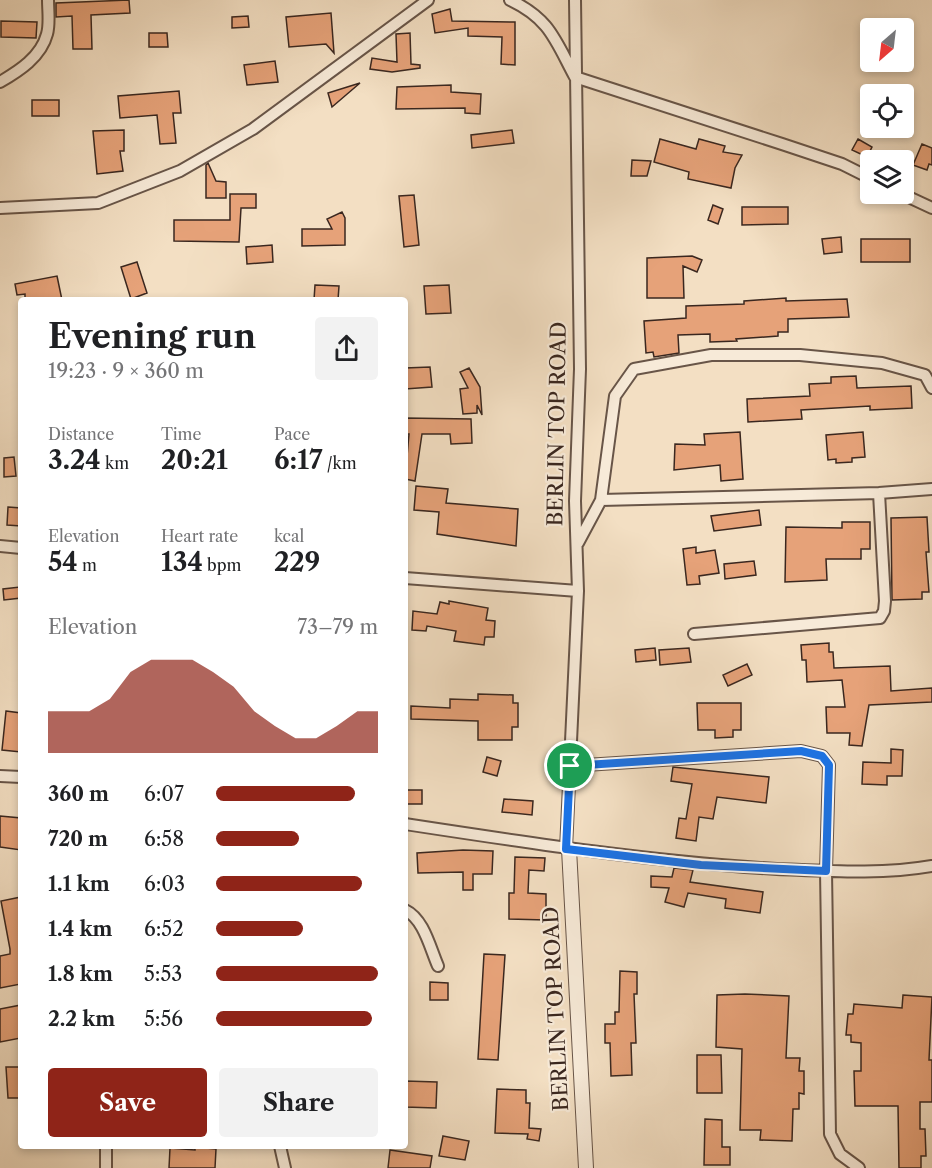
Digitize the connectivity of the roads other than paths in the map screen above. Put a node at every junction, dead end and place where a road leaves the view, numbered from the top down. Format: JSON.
{"nodes":[{"id":1,"x":48,"y":0,"type":"edge"},
{"id":2,"x":428,"y":0,"type":"edge"},
{"id":3,"x":510,"y":0,"type":"edge"},
{"id":4,"x":575,"y":0,"type":"edge"},
{"id":5,"x":575,"y":77,"type":"junction"},
{"id":6,"x":0,"y":82,"type":"edge"},
{"id":7,"x":860,"y":173,"type":"edge"},
{"id":8,"x":914,"y":200,"type":"edge"},
{"id":9,"x":0,"y":208,"type":"edge"},
{"id":10,"x":932,"y":208,"type":"edge"},
{"id":11,"x":932,"y":388,"type":"edge"},
{"id":12,"x":932,"y":489,"type":"edge"},
{"id":13,"x":879,"y":494,"type":"junction"},
{"id":14,"x":601,"y":500,"type":"junction"},
{"id":15,"x":0,"y":546,"type":"edge"},
{"id":16,"x":576,"y":546,"type":"junction"},
{"id":17,"x":18,"y":548,"type":"edge"},
{"id":18,"x":408,"y":578,"type":"edge"},
{"id":19,"x":578,"y":591,"type":"junction"},
{"id":20,"x":694,"y":634,"type":"dead end"},
{"id":21,"x":570,"y":766,"type":"junction"},
{"id":22,"x":0,"y":776,"type":"edge"},
{"id":23,"x":18,"y":777,"type":"edge"},
{"id":24,"x":408,"y":824,"type":"edge"},
{"id":25,"x":567,"y":849,"type":"junction"},
{"id":26,"x":932,"y":867,"type":"edge"},
{"id":27,"x":826,"y":871,"type":"junction"},
{"id":28,"x":408,"y":912,"type":"edge"},
{"id":29,"x":438,"y":966,"type":"dead end"},
{"id":30,"x":106,"y":1149,"type":"edge"},
{"id":31,"x":281,"y":1149,"type":"edge"},
{"id":32,"x":106,"y":1168,"type":"edge"},
{"id":33,"x":285,"y":1168,"type":"edge"},
{"id":34,"x":586,"y":1168,"type":"edge"},
{"id":35,"x":859,"y":1168,"type":"edge"}],
"edges":[{"from":1,"to":6,"type":"street"},
{"from":2,"to":9,"type":"street"},
{"from":3,"to":5,"type":"street"},
{"from":4,"to":5,"type":"street","name":"BERLIN TOP ROAD"},
{"from":5,"to":7,"type":"street"},
{"from":5,"to":16,"type":"street","name":"BERLIN TOP ROAD"},
{"from":8,"to":10,"type":"street"},
{"from":11,"to":14,"type":"street"},
{"from":12,"to":13,"type":"street"},
{"from":13,"to":14,"type":"street"},
{"from":13,"to":20,"type":"street"},
{"from":14,"to":16,"type":"street"},
{"from":15,"to":17,"type":"street"},
{"from":16,"to":19,"type":"street","name":"BERLIN TOP ROAD"},
{"from":18,"to":19,"type":"street"},
{"from":19,"to":21,"type":"street","name":"BERLIN TOP ROAD"},
{"from":21,"to":25,"type":"street","name":"BERLIN TOP ROAD"},
{"from":21,"to":27,"type":"street"},
{"from":22,"to":23,"type":"street"},
{"from":24,"to":25,"type":"street"},
{"from":25,"to":27,"type":"street"},
{"from":25,"to":34,"type":"street","name":"BERLIN TOP ROAD"},
{"from":26,"to":27,"type":"street"},
{"from":27,"to":35,"type":"street"},
{"from":28,"to":29,"type":"street"},
{"from":30,"to":32,"type":"street"},
{"from":31,"to":33,"type":"street"}]}
